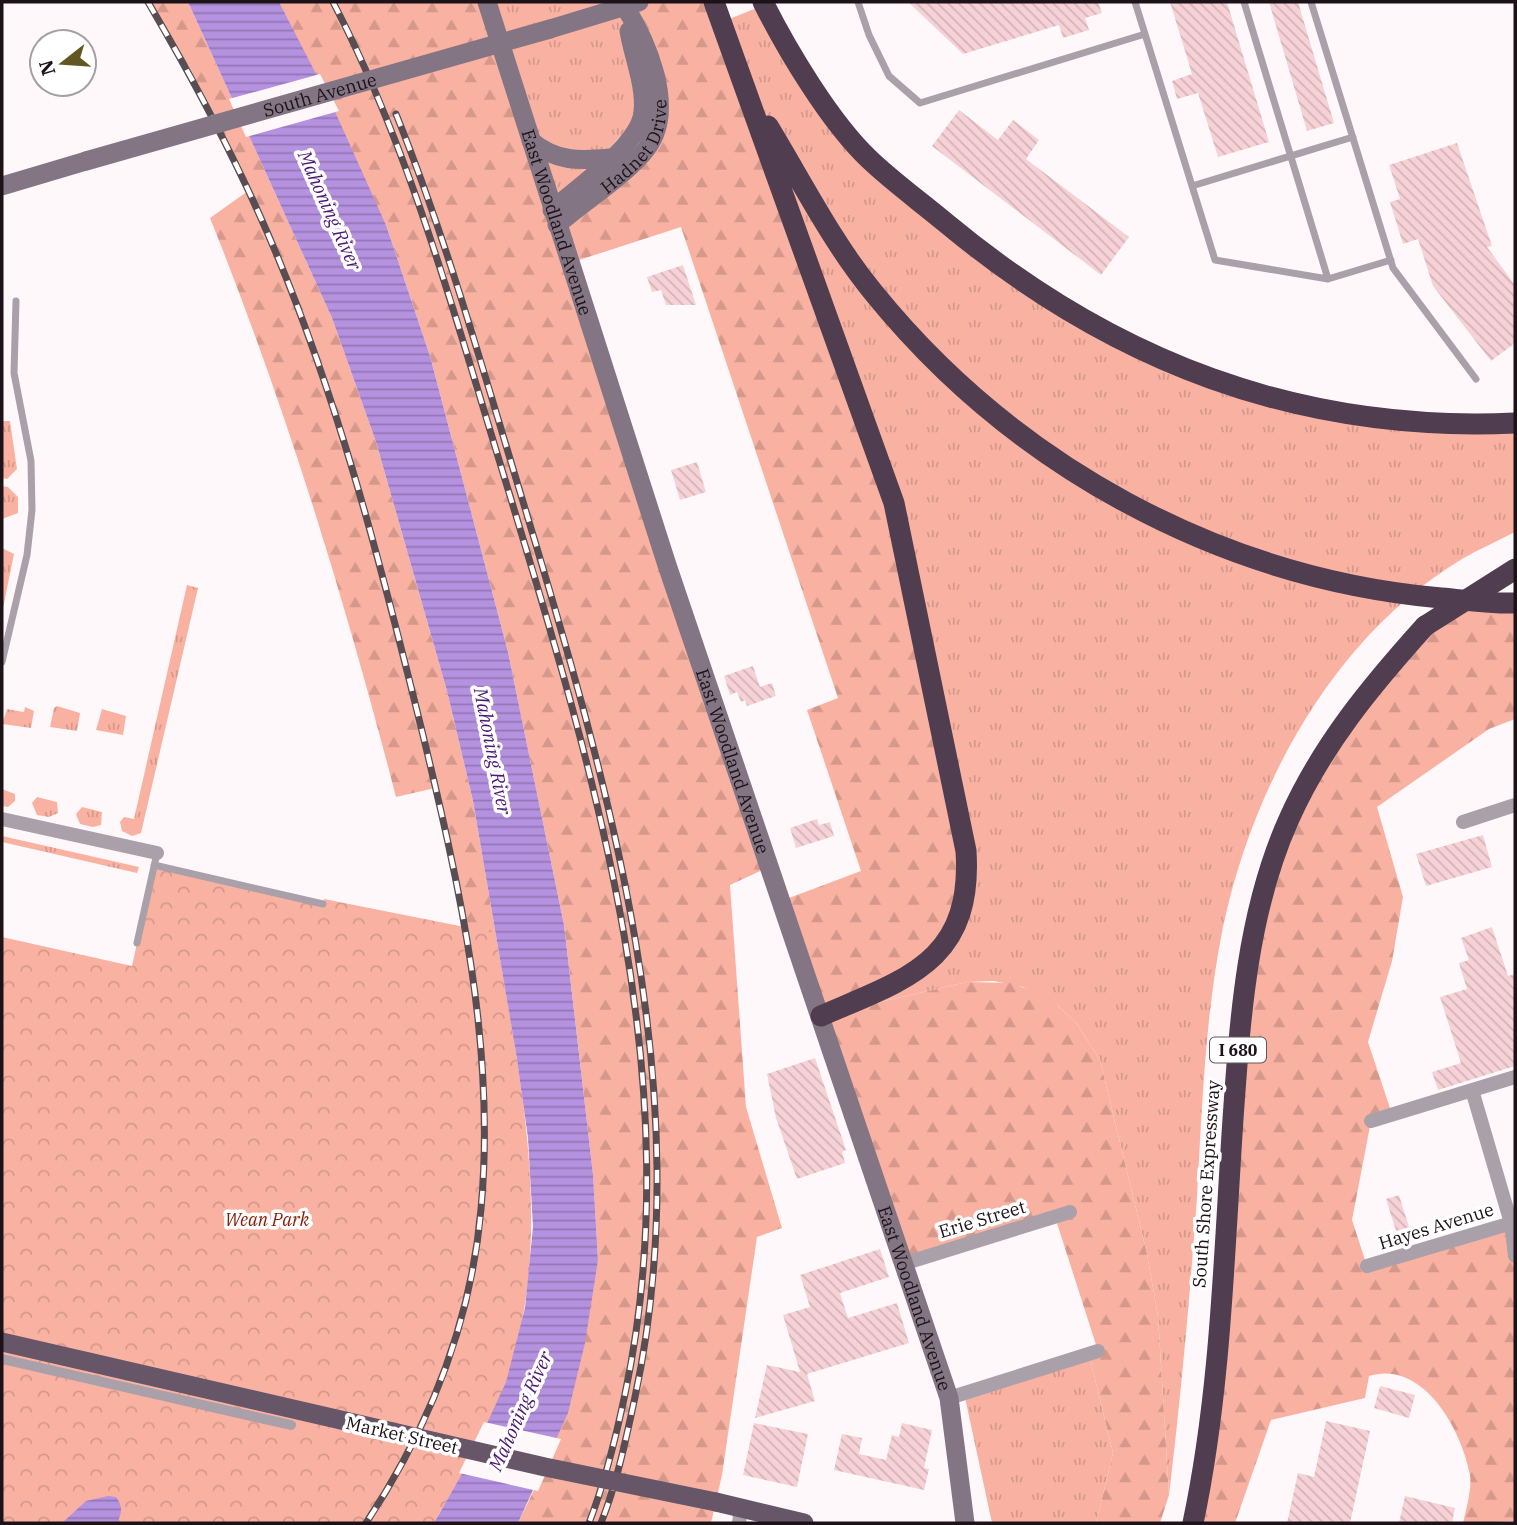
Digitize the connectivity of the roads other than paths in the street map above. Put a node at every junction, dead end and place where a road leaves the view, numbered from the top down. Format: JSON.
{"nodes":[{"id":1,"x":487,"y":2,"type":"edge"},
{"id":2,"x":714,"y":2,"type":"edge"},
{"id":3,"x":858,"y":2,"type":"edge"},
{"id":4,"x":1135,"y":2,"type":"edge"},
{"id":5,"x":1244,"y":2,"type":"edge"},
{"id":6,"x":1311,"y":2,"type":"edge"},
{"id":7,"x":628,"y":3,"type":"edge"},
{"id":8,"x":764,"y":3,"type":"edge"},
{"id":9,"x":1145,"y":34,"type":"junction"},
{"id":10,"x":744,"y":86,"type":"junction"},
{"id":11,"x":1353,"y":137,"type":"junction"},
{"id":12,"x":531,"y":141,"type":"junction"},
{"id":13,"x":1291,"y":156,"type":"junction"},
{"id":14,"x":611,"y":158,"type":"junction"},
{"id":15,"x":2,"y":186,"type":"edge"},
{"id":16,"x":1192,"y":186,"type":"junction"},
{"id":17,"x":555,"y":218,"type":"junction"},
{"id":18,"x":1391,"y":260,"type":"junction"},
{"id":19,"x":1328,"y":279,"type":"junction"},
{"id":20,"x":16,"y":301,"type":"dead end"},
{"id":21,"x":1476,"y":379,"type":"dead end"},
{"id":22,"x":1515,"y":423,"type":"edge"},
{"id":23,"x":1515,"y":569,"type":"edge"},
{"id":24,"x":1515,"y":603,"type":"edge"},
{"id":25,"x":2,"y":662,"type":"edge"},
{"id":26,"x":1515,"y":805,"type":"edge"},
{"id":27,"x":2,"y":819,"type":"edge"},
{"id":28,"x":1463,"y":822,"type":"dead end"},
{"id":29,"x":156,"y":859,"type":"junction"},
{"id":30,"x":323,"y":904,"type":"dead end"},
{"id":31,"x":137,"y":943,"type":"dead end"},
{"id":32,"x":821,"y":1016,"type":"junction"},
{"id":33,"x":1515,"y":1077,"type":"edge"},
{"id":34,"x":1472,"y":1090,"type":"junction"},
{"id":35,"x":1371,"y":1121,"type":"dead end"},
{"id":36,"x":1070,"y":1212,"type":"dead end"},
{"id":37,"x":1513,"y":1222,"type":"edge"},
{"id":38,"x":1515,"y":1256,"type":"edge"},
{"id":39,"x":906,"y":1263,"type":"junction"},
{"id":40,"x":1367,"y":1266,"type":"dead end"},
{"id":41,"x":2,"y":1342,"type":"edge"},
{"id":42,"x":1098,"y":1351,"type":"dead end"},
{"id":43,"x":2,"y":1360,"type":"edge"},
{"id":44,"x":949,"y":1398,"type":"junction"},
{"id":45,"x":290,"y":1425,"type":"dead end"},
{"id":46,"x":740,"y":1516,"type":"edge"},
{"id":47,"x":804,"y":1523,"type":"edge"},
{"id":48,"x":965,"y":1523,"type":"edge"},
{"id":49,"x":1193,"y":1523,"type":"edge"}],
"edges":[{"from":1,"to":12,"type":"main road","name":"East Woodland Avenue"},
{"from":2,"to":10,"type":"highway"},
{"from":3,"to":9,"type":"lane"},
{"from":4,"to":9,"type":"lane"},
{"from":5,"to":13,"type":"lane"},
{"from":6,"to":11,"type":"lane"},
{"from":7,"to":14,"type":"main road","name":"Hadnet Drive"},
{"from":7,"to":15,"type":"main road","name":"South Avenue","bridge":true},
{"from":7,"to":17,"type":"main road","name":"Hadnet Drive"},
{"from":8,"to":22,"type":"highway"},
{"from":9,"to":16,"type":"lane"},
{"from":10,"to":24,"type":"highway"},
{"from":10,"to":32,"type":"highway"},
{"from":11,"to":13,"type":"lane"},
{"from":11,"to":18,"type":"lane"},
{"from":12,"to":14,"type":"main road"},
{"from":12,"to":17,"type":"main road","name":"East Woodland Avenue"},
{"from":13,"to":16,"type":"lane"},
{"from":13,"to":19,"type":"lane"},
{"from":14,"to":17,"type":"main road","name":"Hadnet Drive"},
{"from":16,"to":19,"type":"lane"},
{"from":17,"to":32,"type":"main road","name":"East Woodland Avenue"},
{"from":18,"to":19,"type":"lane"},
{"from":18,"to":21,"type":"lane"},
{"from":20,"to":25,"type":"lane"},
{"from":23,"to":49,"type":"highway","name":"South Shore Expressway","number":"I 680","bridge":true},
{"from":26,"to":28,"type":"street"},
{"from":27,"to":29,"type":"street"},
{"from":29,"to":30,"type":"lane"},
{"from":29,"to":31,"type":"lane"},
{"from":32,"to":39,"type":"main road","name":"East Woodland Avenue"},
{"from":33,"to":34,"type":"street"},
{"from":34,"to":35,"type":"street"},
{"from":34,"to":37,"type":"street"},
{"from":36,"to":39,"type":"street","name":"Erie Street"},
{"from":37,"to":38,"type":"street"},
{"from":37,"to":40,"type":"street","name":"Hayes Avenue"},
{"from":39,"to":44,"type":"main road","name":"East Woodland Avenue"},
{"from":41,"to":46,"type":"main road","name":"Market Street","bridge":true},
{"from":42,"to":44,"type":"street"},
{"from":43,"to":45,"type":"street"},
{"from":44,"to":48,"type":"main road","name":"East Woodland Avenue"},
{"from":46,"to":47,"type":"main road","name":"Market Street"}]}
